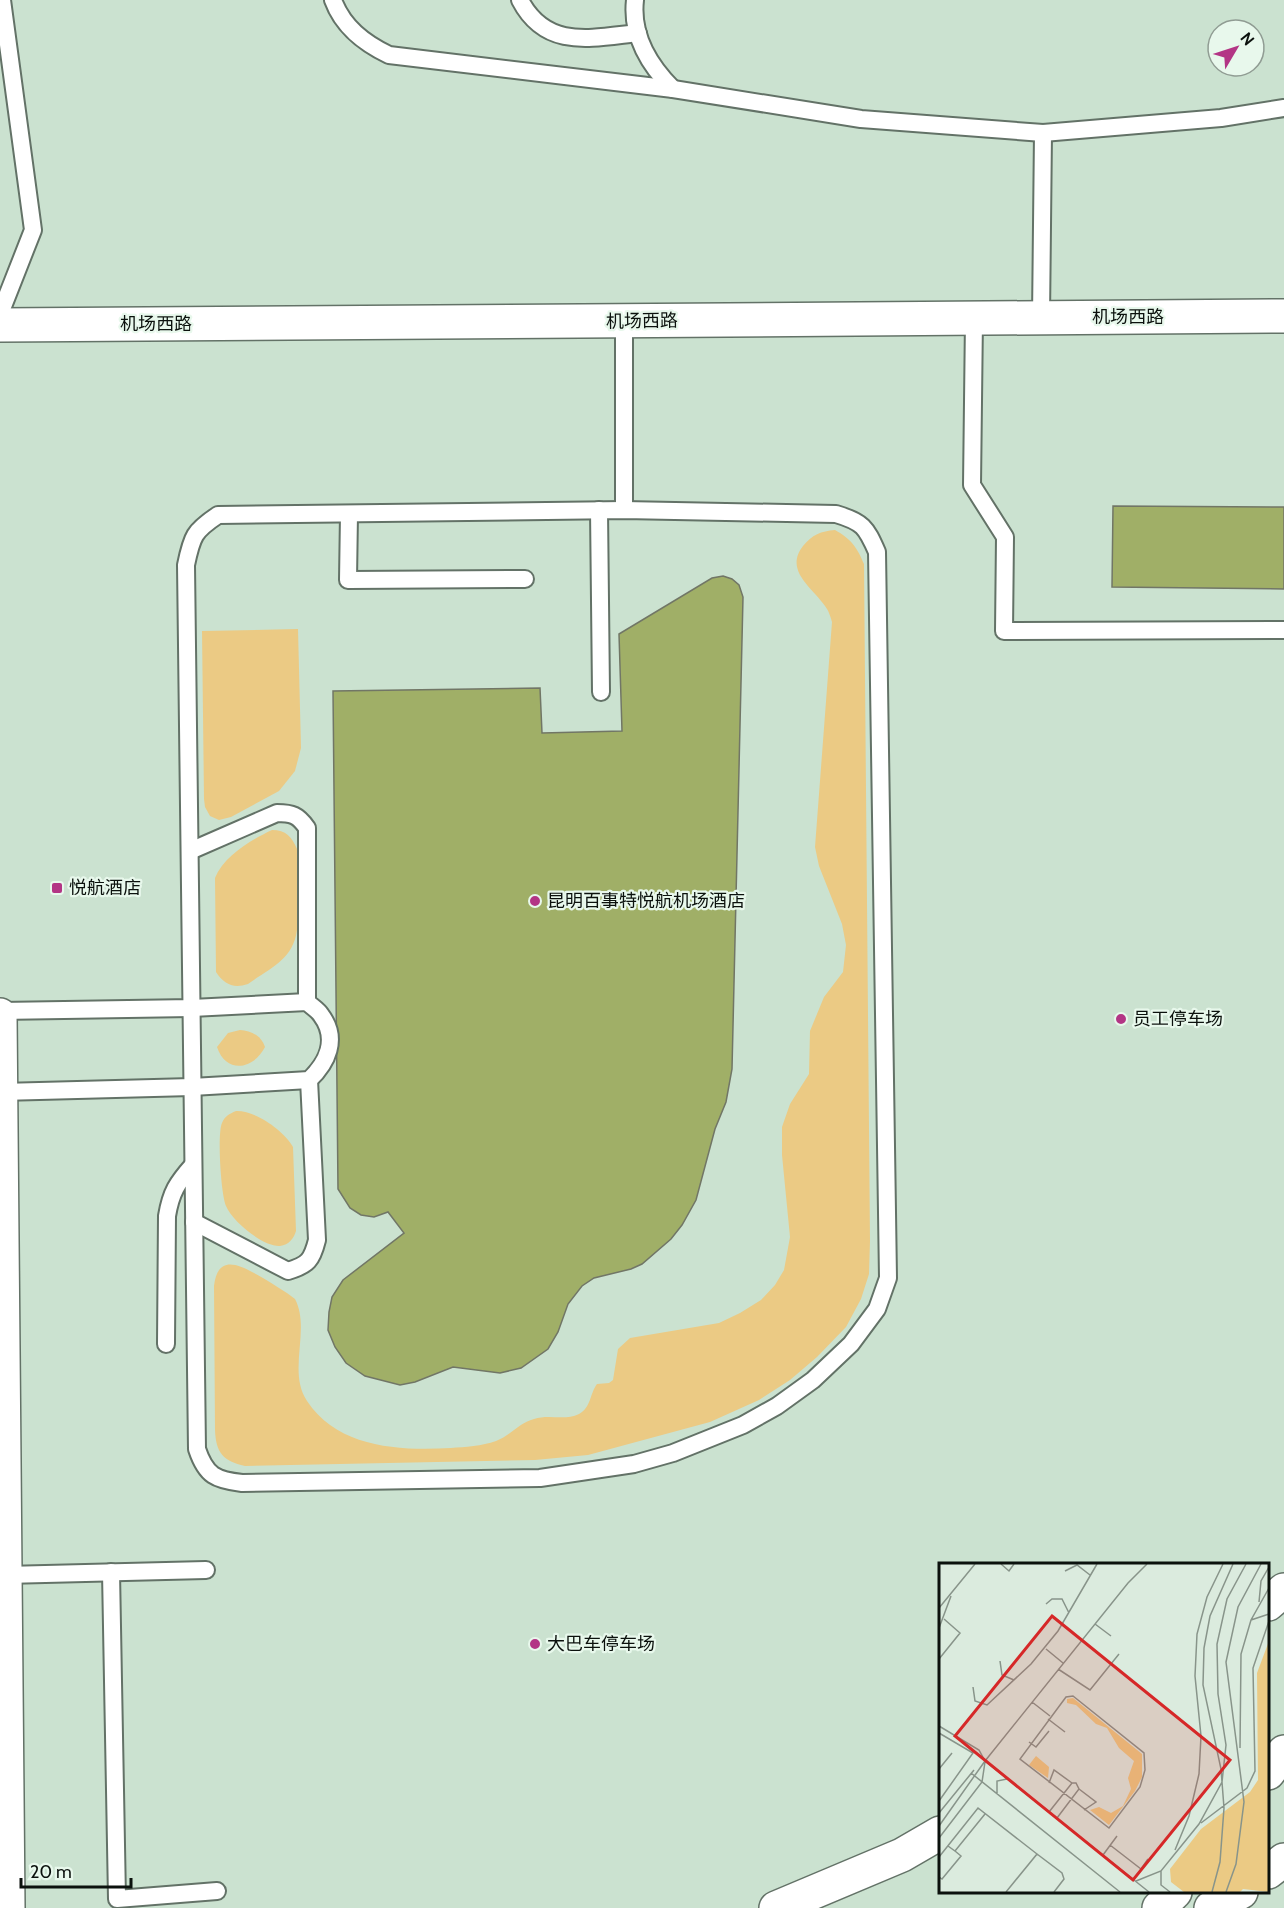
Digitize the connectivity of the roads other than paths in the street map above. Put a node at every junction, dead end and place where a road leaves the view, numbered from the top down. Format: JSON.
{"nodes":[{"id":1,"x":2,"y":0,"type":"edge"},
{"id":2,"x":333,"y":0,"type":"edge"},
{"id":3,"x":520,"y":0,"type":"edge"},
{"id":4,"x":635,"y":0,"type":"edge"},
{"id":5,"x":638,"y":33,"type":"junction"},
{"id":6,"x":673,"y":89,"type":"junction"},
{"id":7,"x":1284,"y":108,"type":"edge"},
{"id":8,"x":1043,"y":133,"type":"junction"},
{"id":9,"x":0,"y":314,"type":"edge"},
{"id":10,"x":1284,"y":316,"type":"edge"},
{"id":11,"x":974,"y":318,"type":"junction"},
{"id":12,"x":1041,"y":318,"type":"junction"},
{"id":13,"x":624,"y":321,"type":"junction"},
{"id":14,"x":0,"y":325,"type":"edge"},
{"id":15,"x":599,"y":510,"type":"junction"},
{"id":16,"x":624,"y":510,"type":"junction"},
{"id":17,"x":349,"y":514,"type":"junction"},
{"id":18,"x":525,"y":579,"type":"dead end"},
{"id":19,"x":1284,"y":630,"type":"edge"},
{"id":20,"x":601,"y":692,"type":"dead end"},
{"id":21,"x":190,"y":851,"type":"junction"},
{"id":22,"x":307,"y":1002,"type":"junction"},
{"id":23,"x":192,"y":1008,"type":"junction"},
{"id":24,"x":0,"y":1013,"type":"edge"},
{"id":25,"x":309,"y":1080,"type":"junction"},
{"id":26,"x":192,"y":1087,"type":"junction"},
{"id":27,"x":1,"y":1092,"type":"edge"},
{"id":28,"x":193,"y":1165,"type":"junction"},
{"id":29,"x":194,"y":1222,"type":"junction"},
{"id":30,"x":166,"y":1344,"type":"dead end"},
{"id":31,"x":206,"y":1570,"type":"dead end"},
{"id":32,"x":111,"y":1572,"type":"junction"},
{"id":33,"x":5,"y":1575,"type":"junction"},
{"id":34,"x":1284,"y":1590,"type":"edge"},
{"id":35,"x":1269,"y":1603,"type":"edge"},
{"id":36,"x":1284,"y":1752,"type":"edge"},
{"id":37,"x":1269,"y":1772,"type":"edge"},
{"id":38,"x":939,"y":1834,"type":"edge"},
{"id":39,"x":1284,"y":1860,"type":"edge"},
{"id":40,"x":1269,"y":1871,"type":"edge"},
{"id":41,"x":217,"y":1891,"type":"dead end"},
{"id":42,"x":1173,"y":1893,"type":"edge"},
{"id":43,"x":1239,"y":1893,"type":"edge"},
{"id":44,"x":8,"y":1908,"type":"edge"},
{"id":45,"x":776,"y":1908,"type":"edge"},
{"id":46,"x":1159,"y":1908,"type":"edge"},
{"id":47,"x":1211,"y":1908,"type":"edge"}],
"edges":[{"from":1,"to":9,"type":"lane"},
{"from":2,"to":6,"type":"lane"},
{"from":3,"to":5,"type":"lane"},
{"from":4,"to":5,"type":"lane"},
{"from":5,"to":6,"type":"lane"},
{"from":6,"to":8,"type":"lane"},
{"from":7,"to":8,"type":"lane"},
{"from":8,"to":12,"type":"lane"},
{"from":10,"to":12,"type":"main road","name":"机场西路"},
{"from":11,"to":12,"type":"main road","name":"机场西路"},
{"from":11,"to":13,"type":"main road","name":"机场西路"},
{"from":11,"to":19,"type":"lane"},
{"from":13,"to":14,"type":"main road","name":"机场西路"},
{"from":13,"to":16,"type":"lane"},
{"from":15,"to":16,"type":"lane"},
{"from":15,"to":17,"type":"lane"},
{"from":15,"to":20,"type":"lane"},
{"from":16,"to":29,"type":"lane"},
{"from":17,"to":18,"type":"lane"},
{"from":17,"to":21,"type":"lane"},
{"from":21,"to":22,"type":"lane"},
{"from":21,"to":23,"type":"lane"},
{"from":22,"to":23,"type":"lane"},
{"from":22,"to":25,"type":"lane"},
{"from":23,"to":24,"type":"lane"},
{"from":23,"to":26,"type":"lane"},
{"from":24,"to":27,"type":"main road"},
{"from":25,"to":26,"type":"lane"},
{"from":25,"to":29,"type":"lane"},
{"from":26,"to":27,"type":"lane"},
{"from":26,"to":28,"type":"lane"},
{"from":27,"to":33,"type":"main road"},
{"from":28,"to":29,"type":"lane"},
{"from":28,"to":30,"type":"lane"},
{"from":31,"to":32,"type":"lane"},
{"from":32,"to":33,"type":"lane"},
{"from":32,"to":41,"type":"lane"},
{"from":33,"to":44,"type":"main road"},
{"from":34,"to":35,"type":"main road"},
{"from":36,"to":37,"type":"main road"},
{"from":38,"to":45,"type":"main road"},
{"from":39,"to":40,"type":"main road"},
{"from":42,"to":46,"type":"main road"},
{"from":43,"to":47,"type":"main road"}]}
